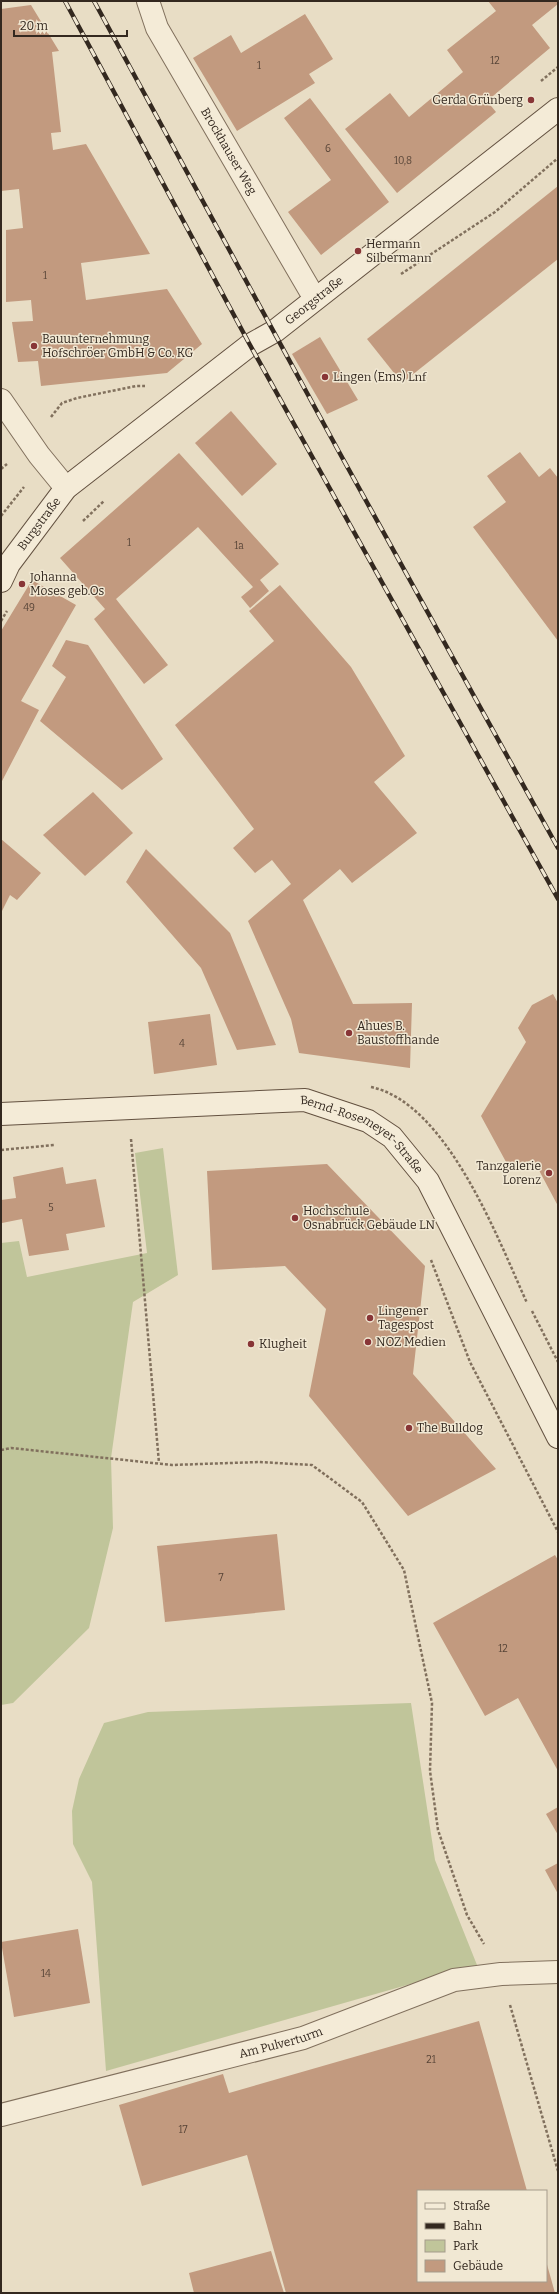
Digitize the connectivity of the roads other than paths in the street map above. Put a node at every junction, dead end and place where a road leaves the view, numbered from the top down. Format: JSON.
{"nodes":[{"id":1,"x":148,"y":1,"type":"edge"},
{"id":2,"x":558,"y":109,"type":"edge"},
{"id":3,"x":315,"y":300,"type":"junction"},
{"id":4,"x":1,"y":400,"type":"edge"},
{"id":5,"x":66,"y":488,"type":"junction"},
{"id":6,"x":1,"y":581,"type":"edge"},
{"id":7,"x":1,"y":1114,"type":"edge"},
{"id":8,"x":558,"y":1436,"type":"edge"},
{"id":9,"x":558,"y":1972,"type":"edge"},
{"id":10,"x":1,"y":2115,"type":"edge"}],
"edges":[{"from":1,"to":3,"type":"street","name":"Brockhauser Weg"},
{"from":2,"to":3,"type":"street","name":"Georgstraße"},
{"from":3,"to":5,"type":"street","name":"Georgstraße"},
{"from":4,"to":5,"type":"street"},
{"from":5,"to":6,"type":"street","name":"Burgstraße"},
{"from":7,"to":8,"type":"street","name":"Bernd-Rosemeyer-Straße"},
{"from":9,"to":10,"type":"street","name":"Am Pulverturm"}]}
